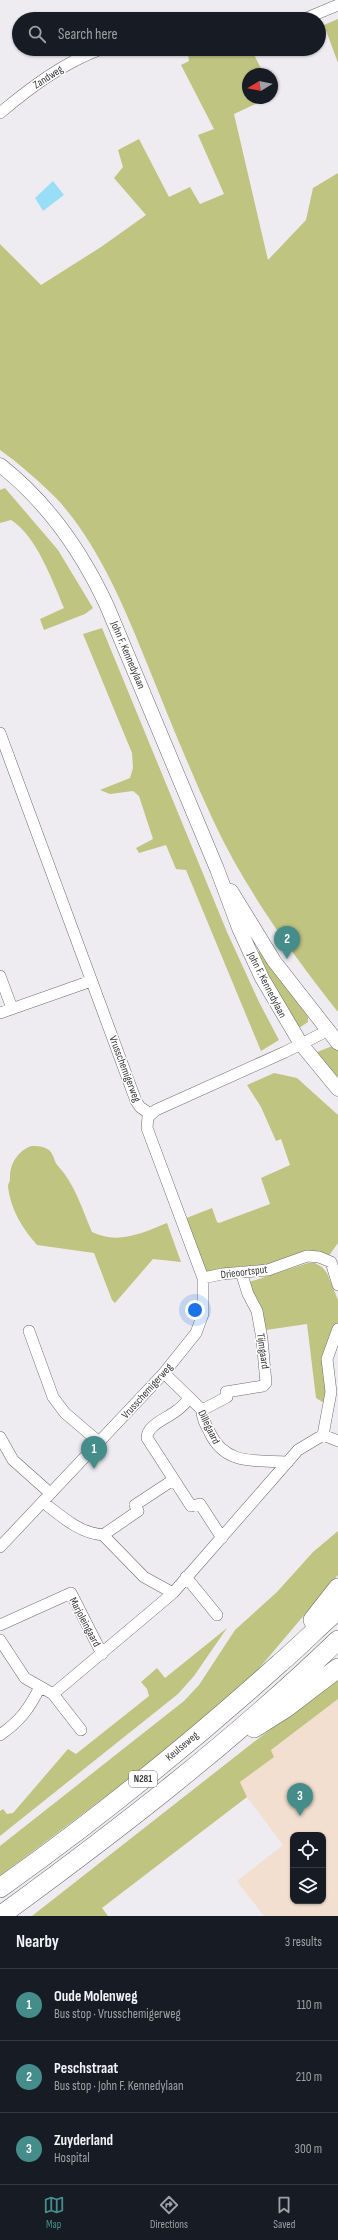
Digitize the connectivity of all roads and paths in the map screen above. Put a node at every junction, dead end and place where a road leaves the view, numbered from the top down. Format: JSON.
{"nodes":[{"id":1,"x":338,"y":5,"type":"edge"},
{"id":2,"x":321,"y":12,"type":"edge"},
{"id":3,"x":86,"y":56,"type":"edge"},
{"id":4,"x":0,"y":114,"type":"edge"},
{"id":5,"x":0,"y":465,"type":"edge"},
{"id":6,"x":0,"y":733,"type":"edge"},
{"id":7,"x":4,"y":757,"type":"edge"},
{"id":8,"x":217,"y":869,"type":"junction"},
{"id":9,"x":0,"y":976,"type":"edge"},
{"id":10,"x":91,"y":981,"type":"junction"},
{"id":11,"x":12,"y":1008,"type":"junction"},
{"id":12,"x":0,"y":1013,"type":"edge"},
{"id":13,"x":327,"y":1031,"type":"junction"},
{"id":14,"x":338,"y":1043,"type":"edge"},
{"id":15,"x":301,"y":1044,"type":"junction"},
{"id":16,"x":338,"y":1089,"type":"edge"},
{"id":17,"x":150,"y":1114,"type":"junction"},
{"id":18,"x":241,"y":1272,"type":"junction"},
{"id":19,"x":203,"y":1278,"type":"junction"},
{"id":20,"x":338,"y":1285,"type":"edge"},
{"id":21,"x":28,"y":1331,"type":"dead end"},
{"id":22,"x":337,"y":1331,"type":"edge"},
{"id":23,"x":164,"y":1373,"type":"junction"},
{"id":24,"x":190,"y":1398,"type":"junction"},
{"id":25,"x":202,"y":1410,"type":"junction"},
{"id":26,"x":323,"y":1435,"type":"junction"},
{"id":27,"x":0,"y":1437,"type":"edge"},
{"id":28,"x":338,"y":1441,"type":"edge"},
{"id":29,"x":99,"y":1442,"type":"junction"},
{"id":30,"x":288,"y":1462,"type":"junction"},
{"id":31,"x":173,"y":1480,"type":"junction"},
{"id":32,"x":50,"y":1493,"type":"junction"},
{"id":33,"x":43,"y":1502,"type":"junction"},
{"id":34,"x":103,"y":1535,"type":"junction"},
{"id":35,"x":222,"y":1538,"type":"junction"},
{"id":36,"x":0,"y":1547,"type":"edge"},
{"id":37,"x":186,"y":1577,"type":"junction"},
{"id":38,"x":338,"y":1588,"type":"edge"},
{"id":39,"x":173,"y":1593,"type":"junction"},
{"id":40,"x":338,"y":1610,"type":"edge"},
{"id":41,"x":217,"y":1615,"type":"dead end"},
{"id":42,"x":0,"y":1625,"type":"edge"},
{"id":43,"x":0,"y":1640,"type":"edge"},
{"id":44,"x":338,"y":1640,"type":"edge"},
{"id":45,"x":102,"y":1654,"type":"junction"},
{"id":46,"x":281,"y":1663,"type":"junction"},
{"id":47,"x":338,"y":1668,"type":"edge"},
{"id":48,"x":40,"y":1687,"type":"junction"},
{"id":49,"x":53,"y":1694,"type":"junction"},
{"id":50,"x":80,"y":1730,"type":"dead end"},
{"id":51,"x":0,"y":1735,"type":"edge"},
{"id":52,"x":198,"y":1765,"type":"junction"},
{"id":53,"x":0,"y":1888,"type":"edge"},
{"id":54,"x":0,"y":1916,"type":"edge"}],
"edges":[{"from":1,"to":2,"type":"street"},
{"from":3,"to":4,"type":"street","name":"Zandweg"},
{"from":5,"to":8,"type":"street","name":"John F. Kennedylaan"},
{"from":6,"to":7,"type":"street","name":"Vrusschemigerweg"},
{"from":7,"to":10,"type":"street","name":"Vrusschemigerweg"},
{"from":8,"to":13,"type":"street","name":"John F. Kennedylaan"},
{"from":8,"to":15,"type":"street","name":"John F. Kennedylaan"},
{"from":9,"to":11,"type":"street"},
{"from":10,"to":11,"type":"street"},
{"from":10,"to":17,"type":"street","name":"Vrusschemigerweg"},
{"from":11,"to":12,"type":"street"},
{"from":13,"to":14,"type":"street","name":"John F. Kennedylaan"},
{"from":13,"to":15,"type":"street"},
{"from":15,"to":16,"type":"street","name":"John F. Kennedylaan"},
{"from":15,"to":17,"type":"street"},
{"from":17,"to":19,"type":"street","name":"Vrusschemigerweg"},
{"from":18,"to":19,"type":"street","name":"Drieoortsput"},
{"from":18,"to":20,"type":"street","name":"Drieoortsput"},
{"from":18,"to":25,"type":"street","name":"Tijmgaard"},
{"from":19,"to":23,"type":"street","name":"Vrusschemigerweg"},
{"from":21,"to":29,"type":"street"},
{"from":22,"to":26,"type":"street"},
{"from":23,"to":24,"type":"street","name":"Dillegaard"},
{"from":23,"to":29,"type":"street","name":"Vrusschemigerweg"},
{"from":24,"to":25,"type":"street","name":"Dillegaard"},
{"from":24,"to":31,"type":"street"},
{"from":25,"to":30,"type":"street","name":"Dillegaard"},
{"from":26,"to":28,"type":"street"},
{"from":26,"to":30,"type":"street"},
{"from":27,"to":32,"type":"street"},
{"from":29,"to":32,"type":"street","name":"Vrusschemigerweg"},
{"from":30,"to":35,"type":"street"},
{"from":31,"to":34,"type":"street"},
{"from":31,"to":35,"type":"street"},
{"from":32,"to":33,"type":"street","name":"Vrusschemigerweg"},
{"from":33,"to":34,"type":"street"},
{"from":33,"to":36,"type":"street","name":"Vrusschemigerweg"},
{"from":34,"to":39,"type":"street"},
{"from":35,"to":37,"type":"street"},
{"from":37,"to":39,"type":"street"},
{"from":37,"to":41,"type":"street"},
{"from":38,"to":46,"type":"highway","number":"N281"},
{"from":39,"to":45,"type":"street"},
{"from":40,"to":46,"type":"highway","name":"Keulseweg","number":"N281"},
{"from":42,"to":45,"type":"street","name":"Marjoleingaard"},
{"from":43,"to":48,"type":"street"},
{"from":44,"to":52,"type":"highway","number":"N281"},
{"from":45,"to":49,"type":"street"},
{"from":46,"to":53,"type":"highway","name":"Keulseweg","number":"N281"},
{"from":47,"to":52,"type":"highway","number":"N281"},
{"from":48,"to":49,"type":"street"},
{"from":48,"to":51,"type":"street"},
{"from":49,"to":50,"type":"street"},
{"from":52,"to":54,"type":"highway","number":"N281"}]}
